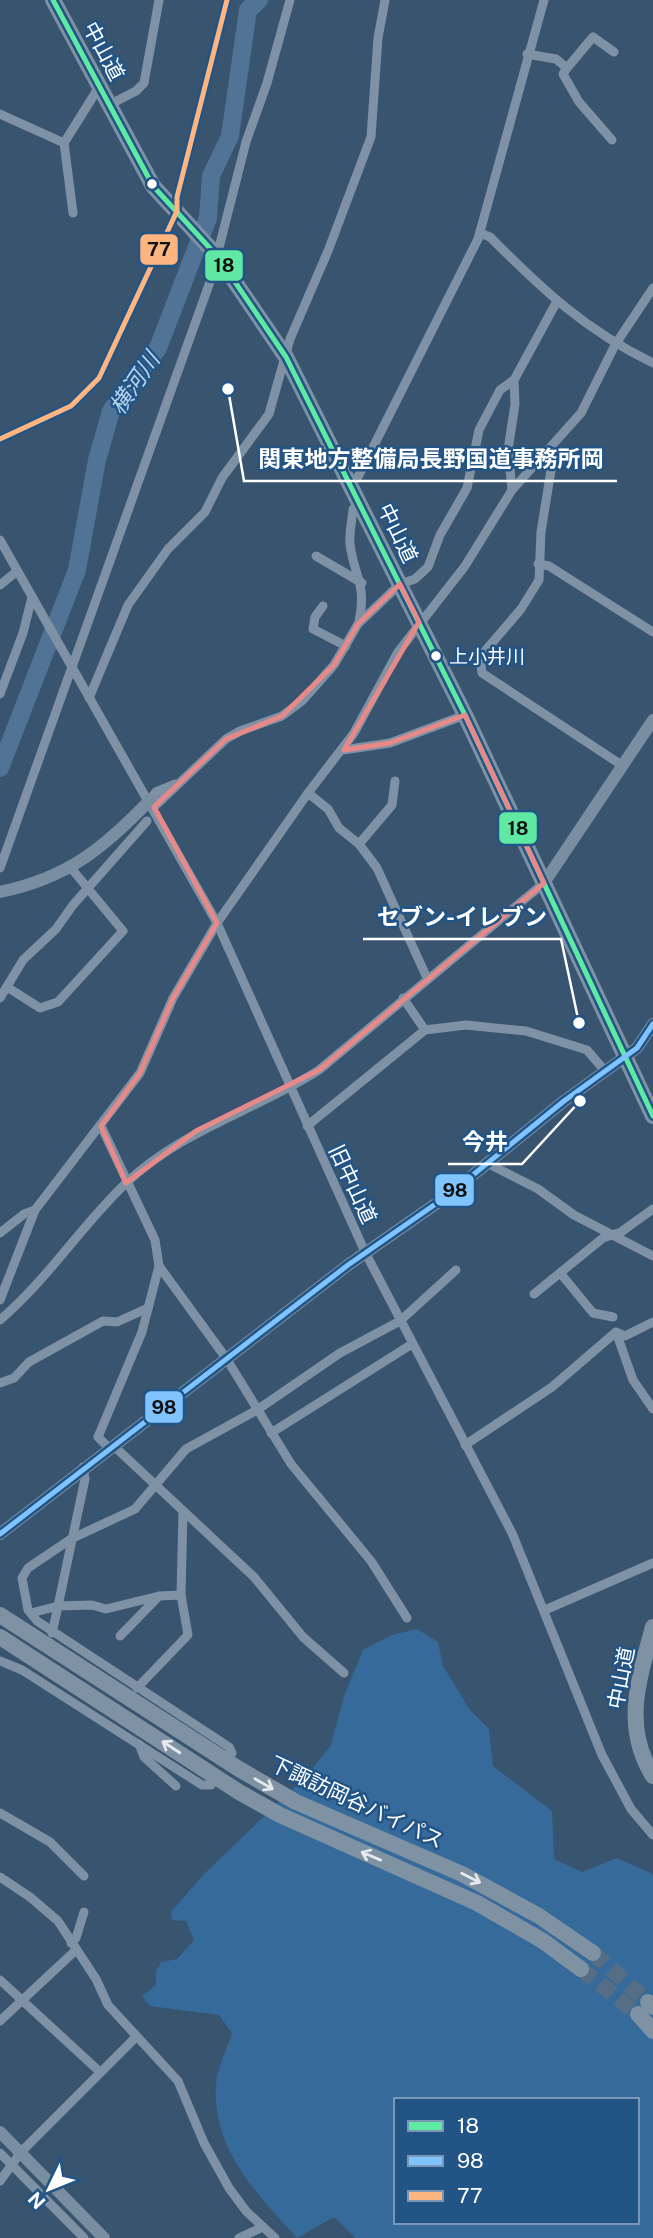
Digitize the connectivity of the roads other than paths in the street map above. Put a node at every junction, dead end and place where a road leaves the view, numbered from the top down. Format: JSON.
{"nodes":[{"id":1,"x":53,"y":0,"type":"edge"},
{"id":2,"x":159,"y":0,"type":"edge"},
{"id":3,"x":227,"y":0,"type":"edge"},
{"id":4,"x":290,"y":0,"type":"edge"},
{"id":5,"x":385,"y":0,"type":"edge"},
{"id":6,"x":544,"y":0,"type":"edge"},
{"id":7,"x":614,"y":52,"type":"dead end"},
{"id":8,"x":527,"y":54,"type":"junction"},
{"id":9,"x":567,"y":68,"type":"junction"},
{"id":10,"x":99,"y":87,"type":"junction"},
{"id":11,"x":109,"y":105,"type":"junction"},
{"id":12,"x":0,"y":114,"type":"edge"},
{"id":13,"x":612,"y":140,"type":"dead end"},
{"id":14,"x":64,"y":143,"type":"junction"},
{"id":15,"x":73,"y":213,"type":"dead end"},
{"id":16,"x":180,"y":215,"type":"junction"},
{"id":17,"x":480,"y":233,"type":"junction"},
{"id":18,"x":216,"y":255,"type":"junction"},
{"id":19,"x":653,"y":288,"type":"edge"},
{"id":20,"x":556,"y":303,"type":"junction"},
{"id":21,"x":615,"y":345,"type":"junction"},
{"id":22,"x":286,"y":357,"type":"junction"},
{"id":23,"x":653,"y":363,"type":"edge"},
{"id":24,"x":514,"y":380,"type":"junction"},
{"id":25,"x":0,"y":439,"type":"edge"},
{"id":26,"x":550,"y":451,"type":"junction"},
{"id":27,"x":350,"y":482,"type":"junction"},
{"id":28,"x":512,"y":490,"type":"junction"},
{"id":29,"x":361,"y":505,"type":"junction"},
{"id":30,"x":0,"y":540,"type":"edge"},
{"id":31,"x":316,"y":556,"type":"dead end"},
{"id":32,"x":538,"y":564,"type":"junction"},
{"id":33,"x":16,"y":572,"type":"junction"},
{"id":34,"x":362,"y":583,"type":"junction"},
{"id":35,"x":400,"y":584,"type":"junction"},
{"id":36,"x":0,"y":585,"type":"edge"},
{"id":37,"x":34,"y":599,"type":"junction"},
{"id":38,"x":323,"y":606,"type":"dead end"},
{"id":39,"x":419,"y":622,"type":"junction"},
{"id":40,"x":358,"y":624,"type":"junction"},
{"id":41,"x":653,"y":632,"type":"edge"},
{"id":42,"x":346,"y":646,"type":"junction"},
{"id":43,"x":70,"y":661,"type":"junction"},
{"id":44,"x":0,"y":694,"type":"edge"},
{"id":45,"x":89,"y":698,"type":"junction"},
{"id":46,"x":465,"y":715,"type":"junction"},
{"id":47,"x":653,"y":720,"type":"edge"},
{"id":48,"x":343,"y":750,"type":"junction"},
{"id":49,"x":623,"y":766,"type":"junction"},
{"id":50,"x":395,"y":781,"type":"dead end"},
{"id":51,"x":308,"y":793,"type":"junction"},
{"id":52,"x":152,"y":804,"type":"junction"},
{"id":53,"x":147,"y":821,"type":"dead end"},
{"id":54,"x":359,"y":844,"type":"junction"},
{"id":55,"x":0,"y":868,"type":"edge"},
{"id":56,"x":71,"y":868,"type":"junction"},
{"id":57,"x":544,"y":883,"type":"junction"},
{"id":58,"x":88,"y":888,"type":"junction"},
{"id":59,"x":0,"y":891,"type":"edge"},
{"id":60,"x":217,"y":923,"type":"junction"},
{"id":61,"x":427,"y":978,"type":"junction"},
{"id":62,"x":6,"y":987,"type":"junction"},
{"id":63,"x":0,"y":998,"type":"edge"},
{"id":64,"x":402,"y":998,"type":"junction"},
{"id":65,"x":653,"y":1024,"type":"edge"},
{"id":66,"x":425,"y":1030,"type":"junction"},
{"id":67,"x":625,"y":1058,"type":"junction"},
{"id":68,"x":605,"y":1072,"type":"junction"},
{"id":69,"x":289,"y":1088,"type":"junction"},
{"id":70,"x":653,"y":1116,"type":"edge"},
{"id":71,"x":101,"y":1126,"type":"junction"},
{"id":72,"x":307,"y":1126,"type":"junction"},
{"id":73,"x":487,"y":1163,"type":"junction"},
{"id":74,"x":126,"y":1183,"type":"junction"},
{"id":75,"x":653,"y":1209,"type":"edge"},
{"id":76,"x":35,"y":1210,"type":"junction"},
{"id":77,"x":0,"y":1233,"type":"edge"},
{"id":78,"x":615,"y":1234,"type":"junction"},
{"id":79,"x":365,"y":1252,"type":"junction"},
{"id":80,"x":653,"y":1256,"type":"edge"},
{"id":81,"x":159,"y":1266,"type":"junction"},
{"id":82,"x":456,"y":1270,"type":"dead end"},
{"id":83,"x":561,"y":1275,"type":"junction"},
{"id":84,"x":534,"y":1294,"type":"dead end"},
{"id":85,"x":0,"y":1300,"type":"edge"},
{"id":86,"x":148,"y":1308,"type":"junction"},
{"id":87,"x":613,"y":1317,"type":"dead end"},
{"id":88,"x":0,"y":1320,"type":"edge"},
{"id":89,"x":400,"y":1321,"type":"junction"},
{"id":90,"x":653,"y":1322,"type":"edge"},
{"id":91,"x":616,"y":1332,"type":"junction"},
{"id":92,"x":412,"y":1344,"type":"junction"},
{"id":93,"x":226,"y":1358,"type":"junction"},
{"id":94,"x":0,"y":1383,"type":"edge"},
{"id":95,"x":653,"y":1409,"type":"edge"},
{"id":96,"x":257,"y":1410,"type":"junction"},
{"id":97,"x":271,"y":1433,"type":"junction"},
{"id":98,"x":465,"y":1445,"type":"junction"},
{"id":99,"x":109,"y":1448,"type":"junction"},
{"id":100,"x":83,"y":1467,"type":"junction"},
{"id":101,"x":156,"y":1485,"type":"junction"},
{"id":102,"x":183,"y":1512,"type":"junction"},
{"id":103,"x":0,"y":1534,"type":"edge"},
{"id":104,"x":71,"y":1539,"type":"junction"},
{"id":105,"x":653,"y":1563,"type":"edge"},
{"id":106,"x":181,"y":1595,"type":"junction"},
{"id":107,"x":159,"y":1596,"type":"junction"},
{"id":108,"x":58,"y":1606,"type":"junction"},
{"id":109,"x":545,"y":1610,"type":"junction"},
{"id":110,"x":30,"y":1613,"type":"junction"},
{"id":111,"x":0,"y":1615,"type":"edge"},
{"id":112,"x":408,"y":1618,"type":"dead end"},
{"id":113,"x":653,"y":1627,"type":"edge"},
{"id":114,"x":52,"y":1633,"type":"junction"},
{"id":115,"x":120,"y":1636,"type":"dead end"},
{"id":116,"x":0,"y":1637,"type":"edge"},
{"id":117,"x":0,"y":1661,"type":"edge"},
{"id":118,"x":344,"y":1673,"type":"dead end"},
{"id":119,"x":137,"y":1688,"type":"junction"},
{"id":120,"x":139,"y":1744,"type":"junction"},
{"id":121,"x":232,"y":1753,"type":"dead end"},
{"id":122,"x":653,"y":1776,"type":"edge"},
{"id":123,"x":176,"y":1786,"type":"dead end"},
{"id":124,"x":211,"y":1786,"type":"dead end"},
{"id":125,"x":0,"y":1813,"type":"edge"},
{"id":126,"x":653,"y":1835,"type":"edge"},
{"id":127,"x":84,"y":1876,"type":"dead end"},
{"id":128,"x":0,"y":1877,"type":"edge"},
{"id":129,"x":84,"y":1912,"type":"dead end"},
{"id":130,"x":73,"y":1946,"type":"junction"},
{"id":131,"x":593,"y":1953,"type":"tunnel mouth"},
{"id":132,"x":581,"y":1969,"type":"tunnel mouth"},
{"id":133,"x":0,"y":1980,"type":"edge"},
{"id":134,"x":21,"y":2001,"type":"junction"},
{"id":135,"x":646,"y":2008,"type":"tunnel mouth"},
{"id":136,"x":0,"y":2021,"type":"edge"},
{"id":137,"x":653,"y":2031,"type":"edge"},
{"id":138,"x":136,"y":2037,"type":"junction"},
{"id":139,"x":100,"y":2072,"type":"junction"},
{"id":140,"x":0,"y":2132,"type":"edge"},
{"id":141,"x":20,"y":2152,"type":"junction"},
{"id":142,"x":0,"y":2153,"type":"edge"},
{"id":143,"x":11,"y":2165,"type":"junction"},
{"id":144,"x":0,"y":2181,"type":"edge"},
{"id":145,"x":84,"y":2216,"type":"junction"},
{"id":146,"x":73,"y":2227,"type":"junction"},
{"id":147,"x":263,"y":2227,"type":"junction"},
{"id":148,"x":84,"y":2238,"type":"edge"},
{"id":149,"x":104,"y":2238,"type":"edge"},
{"id":150,"x":239,"y":2238,"type":"edge"},
{"id":151,"x":275,"y":2238,"type":"edge"}],
"edges":[{"from":1,"to":10,"type":"highway","name":"中山道"},
{"from":2,"to":11,"type":"street"},
{"from":3,"to":16,"type":"street"},
{"from":4,"to":18,"type":"street"},
{"from":5,"to":22,"type":"street"},
{"from":6,"to":8,"type":"street"},
{"from":7,"to":9,"type":"street"},
{"from":8,"to":9,"type":"street"},
{"from":8,"to":17,"type":"street"},
{"from":9,"to":13,"type":"street"},
{"from":10,"to":11,"type":"highway","name":"中山道"},
{"from":10,"to":14,"type":"street"},
{"from":11,"to":16,"type":"highway","name":"中山道"},
{"from":12,"to":14,"type":"street"},
{"from":14,"to":15,"type":"street"},
{"from":16,"to":18,"type":"highway","name":"中山道"},
{"from":16,"to":25,"type":"street"},
{"from":17,"to":20,"type":"street"},
{"from":17,"to":27,"type":"street"},
{"from":18,"to":22,"type":"highway","name":"中山道"},
{"from":18,"to":43,"type":"street"},
{"from":19,"to":21,"type":"street"},
{"from":20,"to":21,"type":"street"},
{"from":20,"to":24,"type":"street"},
{"from":21,"to":23,"type":"street"},
{"from":21,"to":26,"type":"street"},
{"from":22,"to":27,"type":"highway","name":"中山道"},
{"from":22,"to":45,"type":"street"},
{"from":24,"to":28,"type":"street"},
{"from":24,"to":35,"type":"street"},
{"from":26,"to":28,"type":"street"},
{"from":26,"to":32,"type":"street"},
{"from":27,"to":29,"type":"highway","name":"中山道"},
{"from":28,"to":39,"type":"street"},
{"from":29,"to":34,"type":"street"},
{"from":29,"to":35,"type":"highway","name":"中山道"},
{"from":30,"to":33,"type":"street"},
{"from":31,"to":34,"type":"street"},
{"from":32,"to":41,"type":"street"},
{"from":32,"to":49,"type":"street"},
{"from":33,"to":36,"type":"street"},
{"from":33,"to":37,"type":"street","name":"旧中山道"},
{"from":34,"to":40,"type":"street"},
{"from":35,"to":39,"type":"highway","name":"中山道"},
{"from":35,"to":40,"type":"street"},
{"from":37,"to":43,"type":"street","name":"旧中山道"},
{"from":37,"to":44,"type":"street"},
{"from":38,"to":42,"type":"street"},
{"from":39,"to":46,"type":"highway","name":"中山道"},
{"from":39,"to":48,"type":"street"},
{"from":40,"to":42,"type":"street"},
{"from":42,"to":52,"type":"street"},
{"from":43,"to":45,"type":"street","name":"旧中山道"},
{"from":43,"to":55,"type":"street"},
{"from":45,"to":52,"type":"street","name":"旧中山道"},
{"from":46,"to":48,"type":"street"},
{"from":46,"to":57,"type":"highway","name":"中山道"},
{"from":47,"to":49,"type":"street"},
{"from":48,"to":51,"type":"street"},
{"from":49,"to":57,"type":"street"},
{"from":50,"to":54,"type":"street"},
{"from":51,"to":54,"type":"street"},
{"from":51,"to":60,"type":"street"},
{"from":52,"to":56,"type":"street"},
{"from":52,"to":60,"type":"street","name":"旧中山道"},
{"from":53,"to":58,"type":"street"},
{"from":54,"to":61,"type":"street"},
{"from":56,"to":58,"type":"street"},
{"from":56,"to":59,"type":"street"},
{"from":57,"to":61,"type":"street"},
{"from":57,"to":67,"type":"highway","name":"中山道"},
{"from":58,"to":62,"type":"street"},
{"from":58,"to":62,"type":"street"},
{"from":60,"to":69,"type":"street","name":"旧中山道"},
{"from":60,"to":71,"type":"street"},
{"from":61,"to":64,"type":"street"},
{"from":62,"to":63,"type":"street"},
{"from":64,"to":66,"type":"street"},
{"from":64,"to":69,"type":"street"},
{"from":65,"to":67,"type":"street"},
{"from":66,"to":68,"type":"street"},
{"from":66,"to":72,"type":"street"},
{"from":67,"to":68,"type":"street"},
{"from":67,"to":70,"type":"highway","name":"中山道"},
{"from":68,"to":73,"type":"street"},
{"from":69,"to":72,"type":"street","name":"旧中山道"},
{"from":69,"to":74,"type":"street"},
{"from":71,"to":74,"type":"street"},
{"from":71,"to":76,"type":"street"},
{"from":72,"to":79,"type":"street","name":"旧中山道"},
{"from":73,"to":78,"type":"street"},
{"from":73,"to":79,"type":"street"},
{"from":74,"to":81,"type":"street"},
{"from":74,"to":88,"type":"street"},
{"from":75,"to":78,"type":"street"},
{"from":76,"to":77,"type":"street"},
{"from":76,"to":85,"type":"street"},
{"from":78,"to":80,"type":"street"},
{"from":78,"to":83,"type":"street"},
{"from":79,"to":89,"type":"street","name":"旧中山道"},
{"from":79,"to":93,"type":"street"},
{"from":81,"to":86,"type":"street"},
{"from":81,"to":93,"type":"street"},
{"from":82,"to":89,"type":"street"},
{"from":83,"to":84,"type":"street"},
{"from":83,"to":87,"type":"street"},
{"from":86,"to":94,"type":"street"},
{"from":86,"to":99,"type":"street"},
{"from":89,"to":92,"type":"street","name":"旧中山道"},
{"from":89,"to":96,"type":"street"},
{"from":90,"to":91,"type":"street"},
{"from":91,"to":95,"type":"street"},
{"from":91,"to":98,"type":"street"},
{"from":92,"to":97,"type":"street"},
{"from":92,"to":98,"type":"street","name":"旧中山道"},
{"from":93,"to":96,"type":"street"},
{"from":93,"to":99,"type":"street"},
{"from":96,"to":97,"type":"street"},
{"from":96,"to":101,"type":"street"},
{"from":97,"to":112,"type":"street"},
{"from":98,"to":109,"type":"street","name":"旧中山道"},
{"from":99,"to":100,"type":"street"},
{"from":99,"to":101,"type":"street"},
{"from":100,"to":103,"type":"street"},
{"from":100,"to":104,"type":"street"},
{"from":101,"to":102,"type":"street"},
{"from":101,"to":104,"type":"street"},
{"from":102,"to":106,"type":"street"},
{"from":102,"to":118,"type":"street"},
{"from":104,"to":108,"type":"street"},
{"from":104,"to":110,"type":"street"},
{"from":105,"to":109,"type":"street"},
{"from":106,"to":107,"type":"street"},
{"from":106,"to":119,"type":"street"},
{"from":107,"to":108,"type":"street"},
{"from":107,"to":115,"type":"street"},
{"from":108,"to":110,"type":"street"},
{"from":108,"to":114,"type":"street"},
{"from":109,"to":126,"type":"street","name":"旧中山道"},
{"from":110,"to":114,"type":"street"},
{"from":111,"to":131,"type":"highway","name":"下諏訪岡谷バイパス","one_way":true},
{"from":113,"to":122,"type":"highway","name":"中山道"},
{"from":114,"to":119,"type":"street"},
{"from":132,"to":116,"type":"highway","name":"下諏訪岡谷バイパス","one_way":true},
{"from":117,"to":120,"type":"street"},
{"from":119,"to":121,"type":"street"},
{"from":120,"to":123,"type":"street"},
{"from":120,"to":124,"type":"street"},
{"from":125,"to":127,"type":"street"},
{"from":128,"to":130,"type":"street"},
{"from":129,"to":130,"type":"street"},
{"from":130,"to":134,"type":"street"},
{"from":130,"to":138,"type":"street"},
{"from":133,"to":134,"type":"street"},
{"from":134,"to":136,"type":"street"},
{"from":134,"to":139,"type":"street"},
{"from":135,"to":137,"type":"highway"},
{"from":138,"to":139,"type":"street"},
{"from":138,"to":147,"type":"street"},
{"from":139,"to":141,"type":"street"},
{"from":140,"to":141,"type":"street"},
{"from":141,"to":143,"type":"street"},
{"from":141,"to":145,"type":"street"},
{"from":142,"to":143,"type":"street"},
{"from":143,"to":144,"type":"street"},
{"from":143,"to":146,"type":"street"},
{"from":145,"to":146,"type":"street"},
{"from":145,"to":149,"type":"street"},
{"from":146,"to":148,"type":"street"},
{"from":147,"to":150,"type":"street"},
{"from":147,"to":151,"type":"street"}]}
